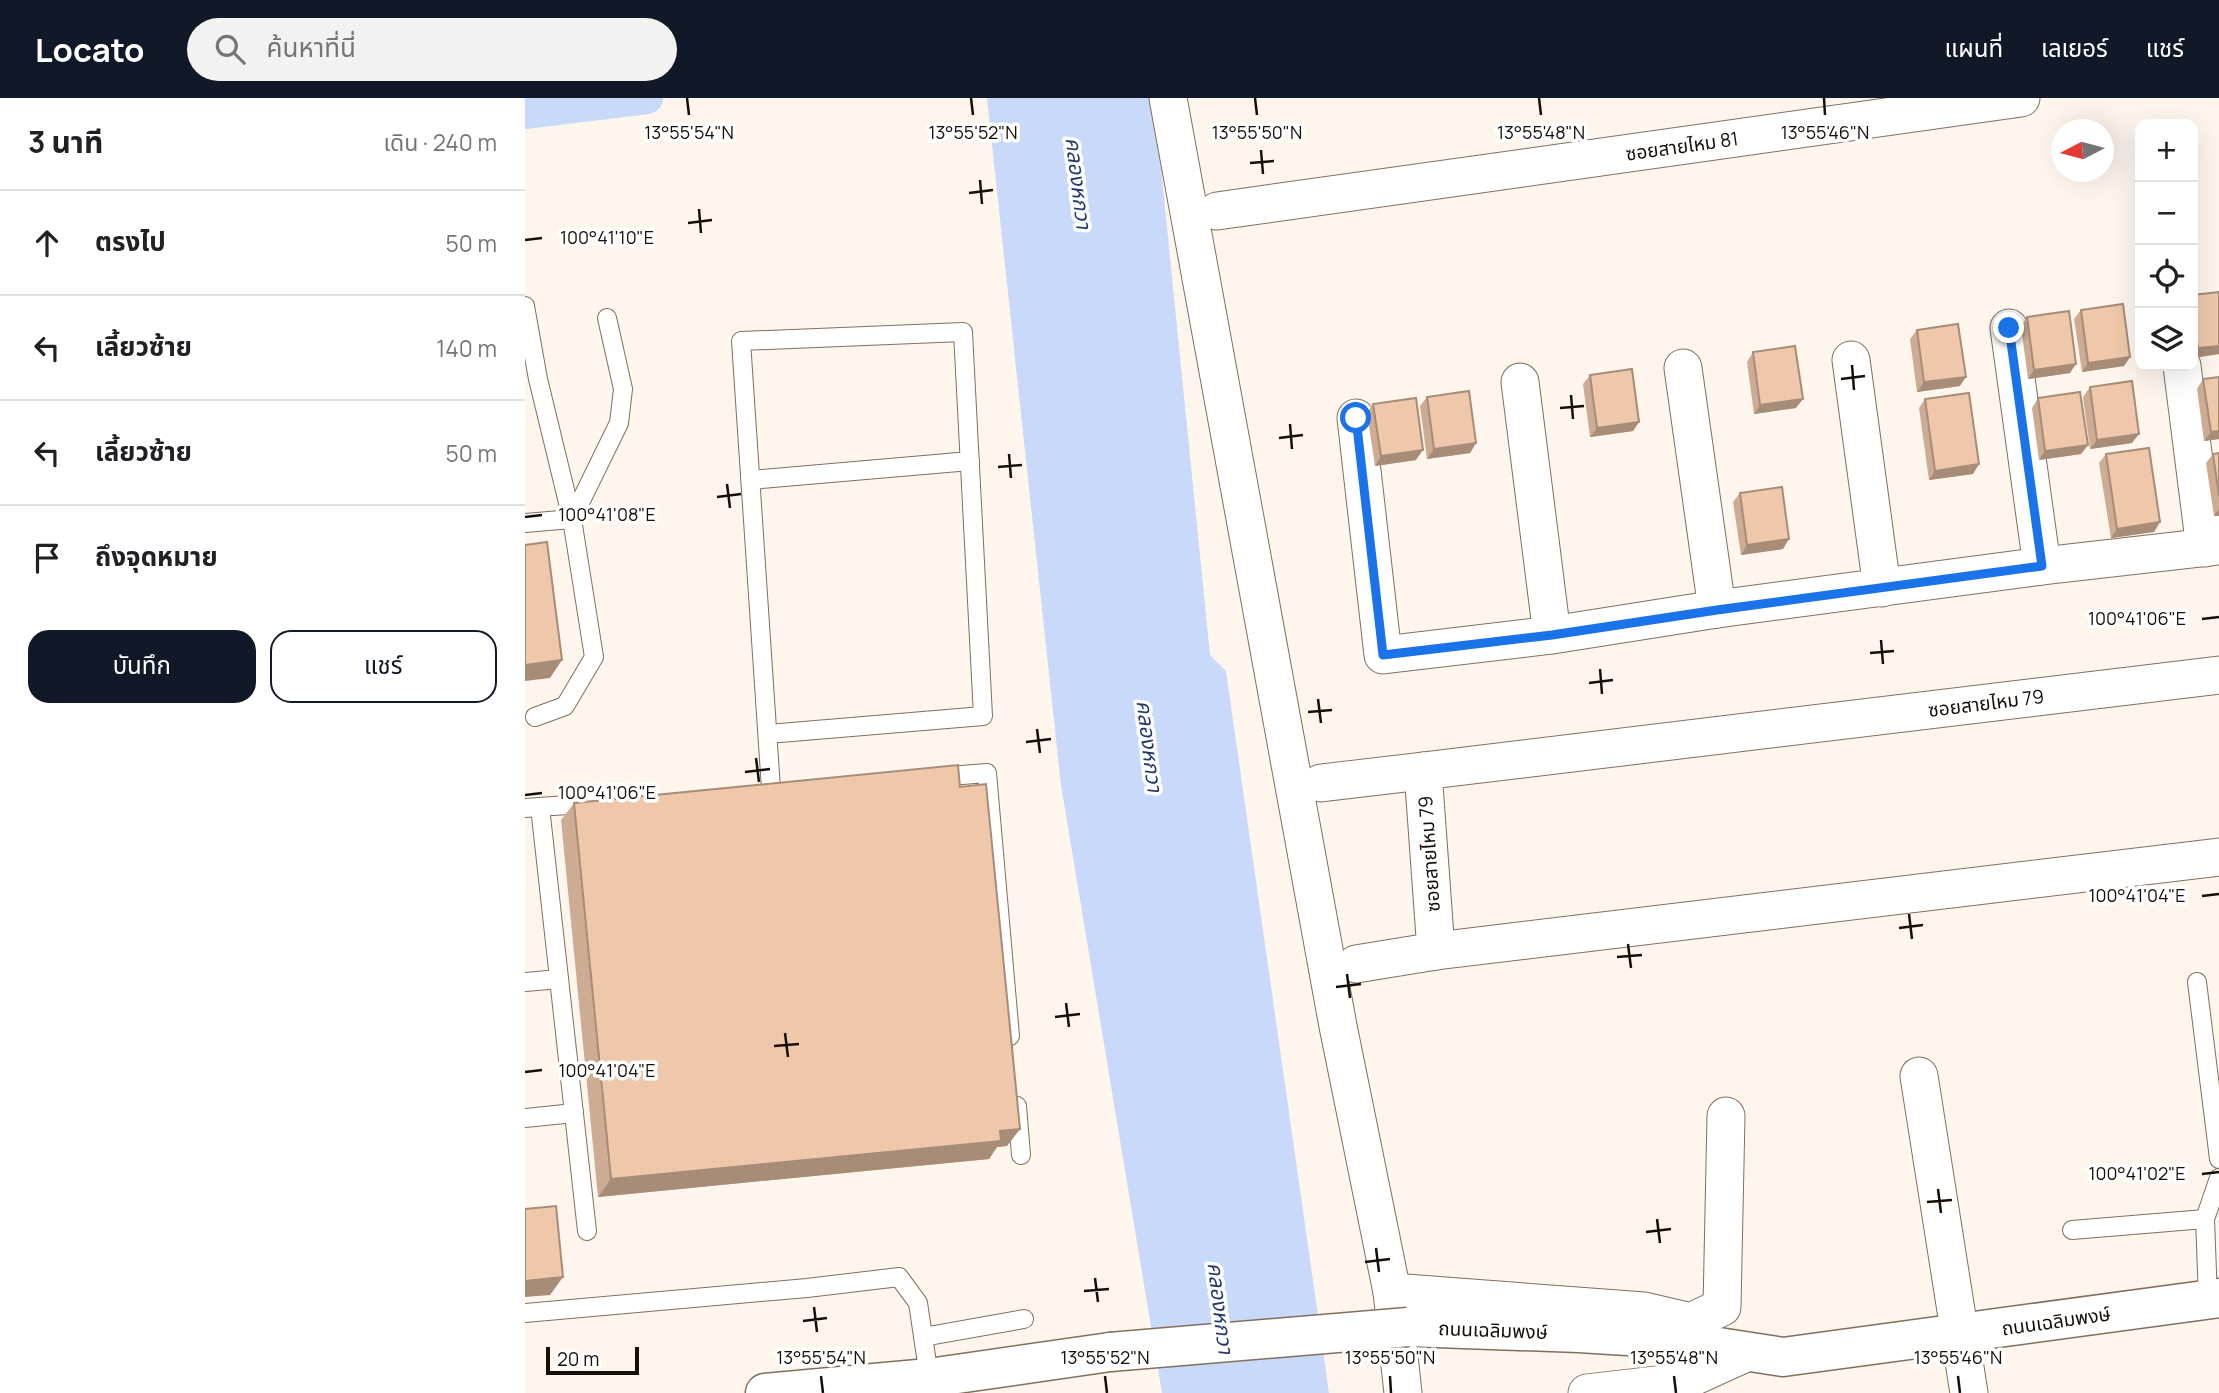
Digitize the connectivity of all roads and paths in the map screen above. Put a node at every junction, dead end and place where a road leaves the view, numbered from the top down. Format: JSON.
{"nodes":[{"id":1,"x":1168,"y":98,"type":"edge"},
{"id":2,"x":2021,"y":98,"type":"edge"},
{"id":3,"x":1217,"y":211,"type":"dead end"},
{"id":4,"x":525,"y":306,"type":"edge"},
{"id":5,"x":607,"y":317,"type":"dead end"},
{"id":6,"x":2009,"y":328,"type":"dead end"},
{"id":7,"x":1851,"y":360,"type":"dead end"},
{"id":8,"x":1683,"y":368,"type":"dead end"},
{"id":9,"x":2183,"y":371,"type":"edge"},
{"id":10,"x":1520,"y":382,"type":"dead end"},
{"id":11,"x":1356,"y":418,"type":"dead end"},
{"id":12,"x":970,"y":461,"type":"junction"},
{"id":13,"x":751,"y":480,"type":"junction"},
{"id":14,"x":572,"y":519,"type":"junction"},
{"id":15,"x":525,"y":523,"type":"edge"},
{"id":16,"x":2212,"y":547,"type":"edge"},
{"id":17,"x":2042,"y":566,"type":"junction"},
{"id":18,"x":1881,"y":588,"type":"junction"},
{"id":19,"x":1717,"y":610,"type":"junction"},
{"id":20,"x":1552,"y":635,"type":"junction"},
{"id":21,"x":2219,"y":675,"type":"edge"},
{"id":22,"x":535,"y":717,"type":"dead end"},
{"id":23,"x":768,"y":734,"type":"junction"},
{"id":24,"x":1423,"y":771,"type":"junction"},
{"id":25,"x":919,"y":778,"type":"edge"},
{"id":26,"x":1321,"y":783,"type":"dead end"},
{"id":27,"x":771,"y":789,"type":"edge"},
{"id":28,"x":607,"y":802,"type":"edge"},
{"id":29,"x":533,"y":808,"type":"edge"},
{"id":30,"x":2219,"y":857,"type":"edge"},
{"id":31,"x":1436,"y":951,"type":"junction"},
{"id":32,"x":1356,"y":964,"type":"dead end"},
{"id":33,"x":559,"y":979,"type":"junction"},
{"id":34,"x":525,"y":982,"type":"edge"},
{"id":35,"x":2197,"y":982,"type":"dead end"},
{"id":36,"x":1012,"y":1059,"type":"edge"},
{"id":37,"x":1919,"y":1076,"type":"dead end"},
{"id":38,"x":1015,"y":1087,"type":"edge"},
{"id":39,"x":575,"y":1113,"type":"junction"},
{"id":40,"x":1726,"y":1116,"type":"dead end"},
{"id":41,"x":525,"y":1118,"type":"edge"},
{"id":42,"x":1021,"y":1155,"type":"edge"},
{"id":43,"x":2219,"y":1159,"type":"edge"},
{"id":44,"x":2219,"y":1178,"type":"edge"},
{"id":45,"x":2204,"y":1219,"type":"junction"},
{"id":46,"x":2072,"y":1230,"type":"dead end"},
{"id":47,"x":587,"y":1231,"type":"dead end"},
{"id":48,"x":1392,"y":1292,"type":"junction"},
{"id":49,"x":2213,"y":1299,"type":"edge"},
{"id":50,"x":525,"y":1313,"type":"edge"},
{"id":51,"x":1024,"y":1319,"type":"dead end"},
{"id":52,"x":1691,"y":1322,"type":"junction"},
{"id":53,"x":1961,"y":1334,"type":"junction"},
{"id":54,"x":923,"y":1337,"type":"junction"},
{"id":55,"x":1766,"y":1354,"type":"junction"},
{"id":56,"x":930,"y":1386,"type":"edge"},
{"id":57,"x":765,"y":1393,"type":"edge"},
{"id":58,"x":1403,"y":1393,"type":"edge"},
{"id":59,"x":1587,"y":1393,"type":"edge"},
{"id":60,"x":1969,"y":1393,"type":"edge"}],
"edges":[{"from":1,"to":48,"type":"street"},
{"from":2,"to":3,"type":"street","name":"ซอยสายไหม 81"},
{"from":4,"to":14,"type":"lane"},
{"from":5,"to":14,"type":"lane"},
{"from":6,"to":17,"type":"street"},
{"from":7,"to":18,"type":"street"},
{"from":8,"to":19,"type":"street"},
{"from":9,"to":16,"type":"street"},
{"from":10,"to":20,"type":"street"},
{"from":11,"to":20,"type":"street"},
{"from":12,"to":13,"type":"lane"},
{"from":12,"to":13,"type":"lane"},
{"from":12,"to":23,"type":"lane"},
{"from":13,"to":23,"type":"lane"},
{"from":14,"to":15,"type":"lane"},
{"from":14,"to":22,"type":"lane"},
{"from":16,"to":17,"type":"street"},
{"from":17,"to":18,"type":"street"},
{"from":18,"to":19,"type":"street"},
{"from":19,"to":20,"type":"street"},
{"from":21,"to":24,"type":"street","name":"ซอยสายไหม 79"},
{"from":23,"to":27,"type":"lane"},
{"from":24,"to":26,"type":"street"},
{"from":24,"to":31,"type":"street","name":"ซอยสายไหม 79"},
{"from":25,"to":36,"type":"lane"},
{"from":28,"to":29,"type":"lane"},
{"from":29,"to":33,"type":"lane"},
{"from":30,"to":31,"type":"street"},
{"from":31,"to":32,"type":"street"},
{"from":33,"to":34,"type":"lane"},
{"from":33,"to":39,"type":"lane"},
{"from":35,"to":43,"type":"lane"},
{"from":37,"to":53,"type":"street"},
{"from":38,"to":42,"type":"lane"},
{"from":39,"to":41,"type":"lane"},
{"from":39,"to":47,"type":"lane"},
{"from":40,"to":52,"type":"street"},
{"from":44,"to":45,"type":"lane"},
{"from":45,"to":46,"type":"lane"},
{"from":45,"to":49,"type":"lane"},
{"from":48,"to":52,"type":"street"},
{"from":48,"to":58,"type":"street"},
{"from":49,"to":53,"type":"main road","name":"ถนนเฉลิมพงษ์"},
{"from":50,"to":54,"type":"lane"},
{"from":51,"to":54,"type":"lane"},
{"from":52,"to":55,"type":"street"},
{"from":53,"to":55,"type":"main road","name":"ถนนเฉลิมพงษ์"},
{"from":53,"to":60,"type":"street"},
{"from":54,"to":56,"type":"lane"},
{"from":55,"to":56,"type":"main road","name":"ถนนเฉลิมพงษ์","bridge":true},
{"from":55,"to":59,"type":"street"},
{"from":56,"to":57,"type":"main road","name":"ถนนเฉลิมพงษ์"}]}
